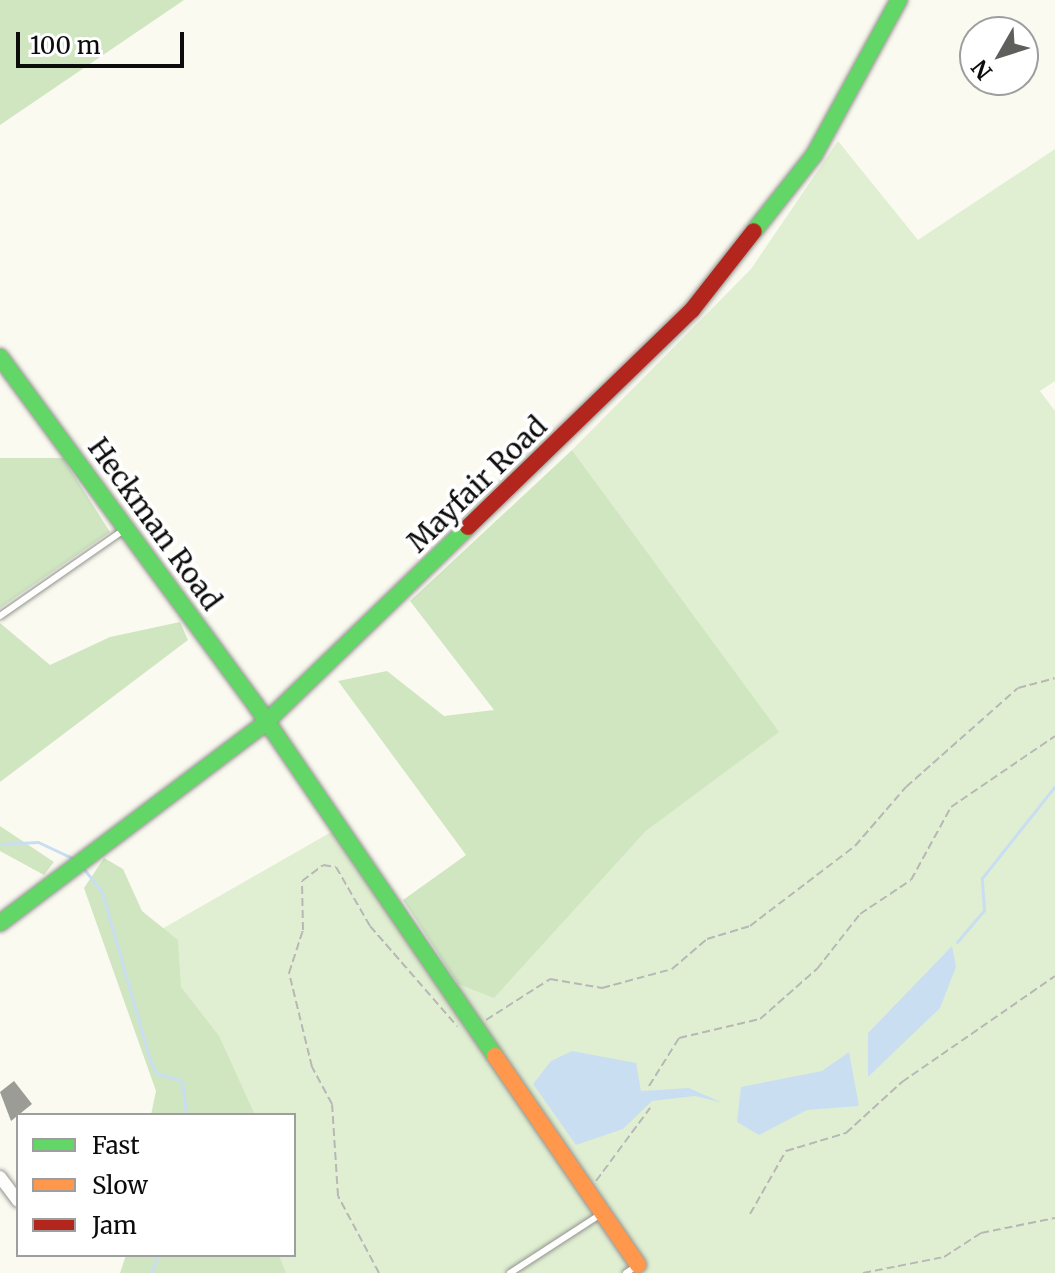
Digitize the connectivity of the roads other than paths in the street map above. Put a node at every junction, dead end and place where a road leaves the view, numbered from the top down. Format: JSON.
{"nodes":[{"id":1,"x":899,"y":0,"type":"edge"},
{"id":2,"x":0,"y":357,"type":"edge"},
{"id":3,"x":127,"y":528,"type":"junction"},
{"id":4,"x":0,"y":616,"type":"edge"},
{"id":5,"x":263,"y":725,"type":"junction"},
{"id":6,"x":0,"y":923,"type":"edge"},
{"id":7,"x":0,"y":1177,"type":"edge"},
{"id":8,"x":16,"y":1198,"type":"edge"},
{"id":9,"x":601,"y":1214,"type":"junction"},
{"id":10,"x":632,"y":1269,"type":"edge"},
{"id":11,"x":510,"y":1273,"type":"edge"}],
"edges":[{"from":1,"to":5,"type":"street","name":"Mayfair Road"},
{"from":2,"to":3,"type":"street","name":"Heckman Road"},
{"from":3,"to":4,"type":"lane"},
{"from":3,"to":5,"type":"street","name":"Heckman Road"},
{"from":5,"to":6,"type":"street","name":"Mayfair Road"},
{"from":5,"to":9,"type":"street","name":"Heckman Road"},
{"from":7,"to":8,"type":"street"},
{"from":9,"to":10,"type":"street","name":"Heckman Road"},
{"from":9,"to":11,"type":"lane"}]}
